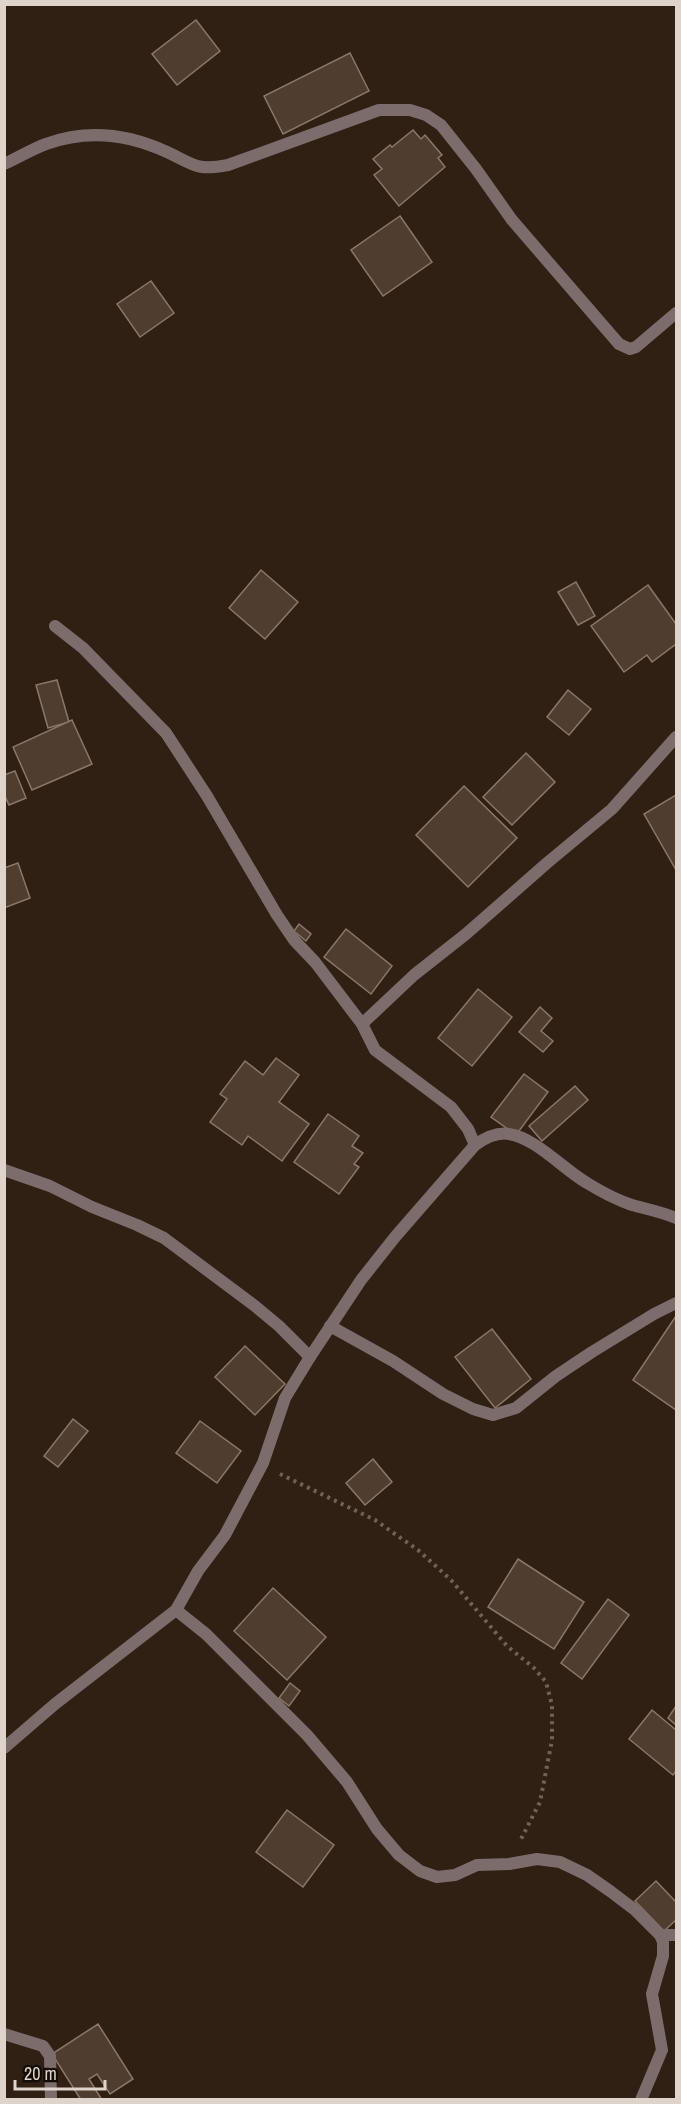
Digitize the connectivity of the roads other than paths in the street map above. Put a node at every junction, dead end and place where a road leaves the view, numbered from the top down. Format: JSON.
{"nodes":[{"id":1,"x":4,"y":164,"type":"edge"},
{"id":2,"x":676,"y":313,"type":"edge"},
{"id":3,"x":55,"y":626,"type":"dead end"},
{"id":4,"x":676,"y":737,"type":"edge"},
{"id":5,"x":362,"y":1024,"type":"junction"},
{"id":6,"x":475,"y":1145,"type":"junction"},
{"id":7,"x":4,"y":1170,"type":"edge"},
{"id":8,"x":676,"y":1218,"type":"edge"},
{"id":9,"x":676,"y":1303,"type":"edge"},
{"id":10,"x":330,"y":1326,"type":"junction"},
{"id":11,"x":310,"y":1357,"type":"junction"},
{"id":12,"x":176,"y":1610,"type":"junction"},
{"id":13,"x":4,"y":1748,"type":"edge"},
{"id":14,"x":660,"y":1935,"type":"junction"},
{"id":15,"x":676,"y":1935,"type":"edge"},
{"id":16,"x":4,"y":2034,"type":"edge"},
{"id":17,"x":51,"y":2100,"type":"edge"},
{"id":18,"x":641,"y":2100,"type":"edge"}],
"edges":[{"from":1,"to":2,"type":"street"},
{"from":3,"to":5,"type":"street"},
{"from":4,"to":5,"type":"street"},
{"from":5,"to":6,"type":"street"},
{"from":6,"to":8,"type":"street"},
{"from":6,"to":10,"type":"street"},
{"from":7,"to":11,"type":"street"},
{"from":9,"to":10,"type":"street"},
{"from":10,"to":11,"type":"street"},
{"from":11,"to":12,"type":"street"},
{"from":12,"to":13,"type":"street"},
{"from":12,"to":14,"type":"street"},
{"from":14,"to":15,"type":"street"},
{"from":14,"to":18,"type":"street"},
{"from":16,"to":17,"type":"street"}]}
